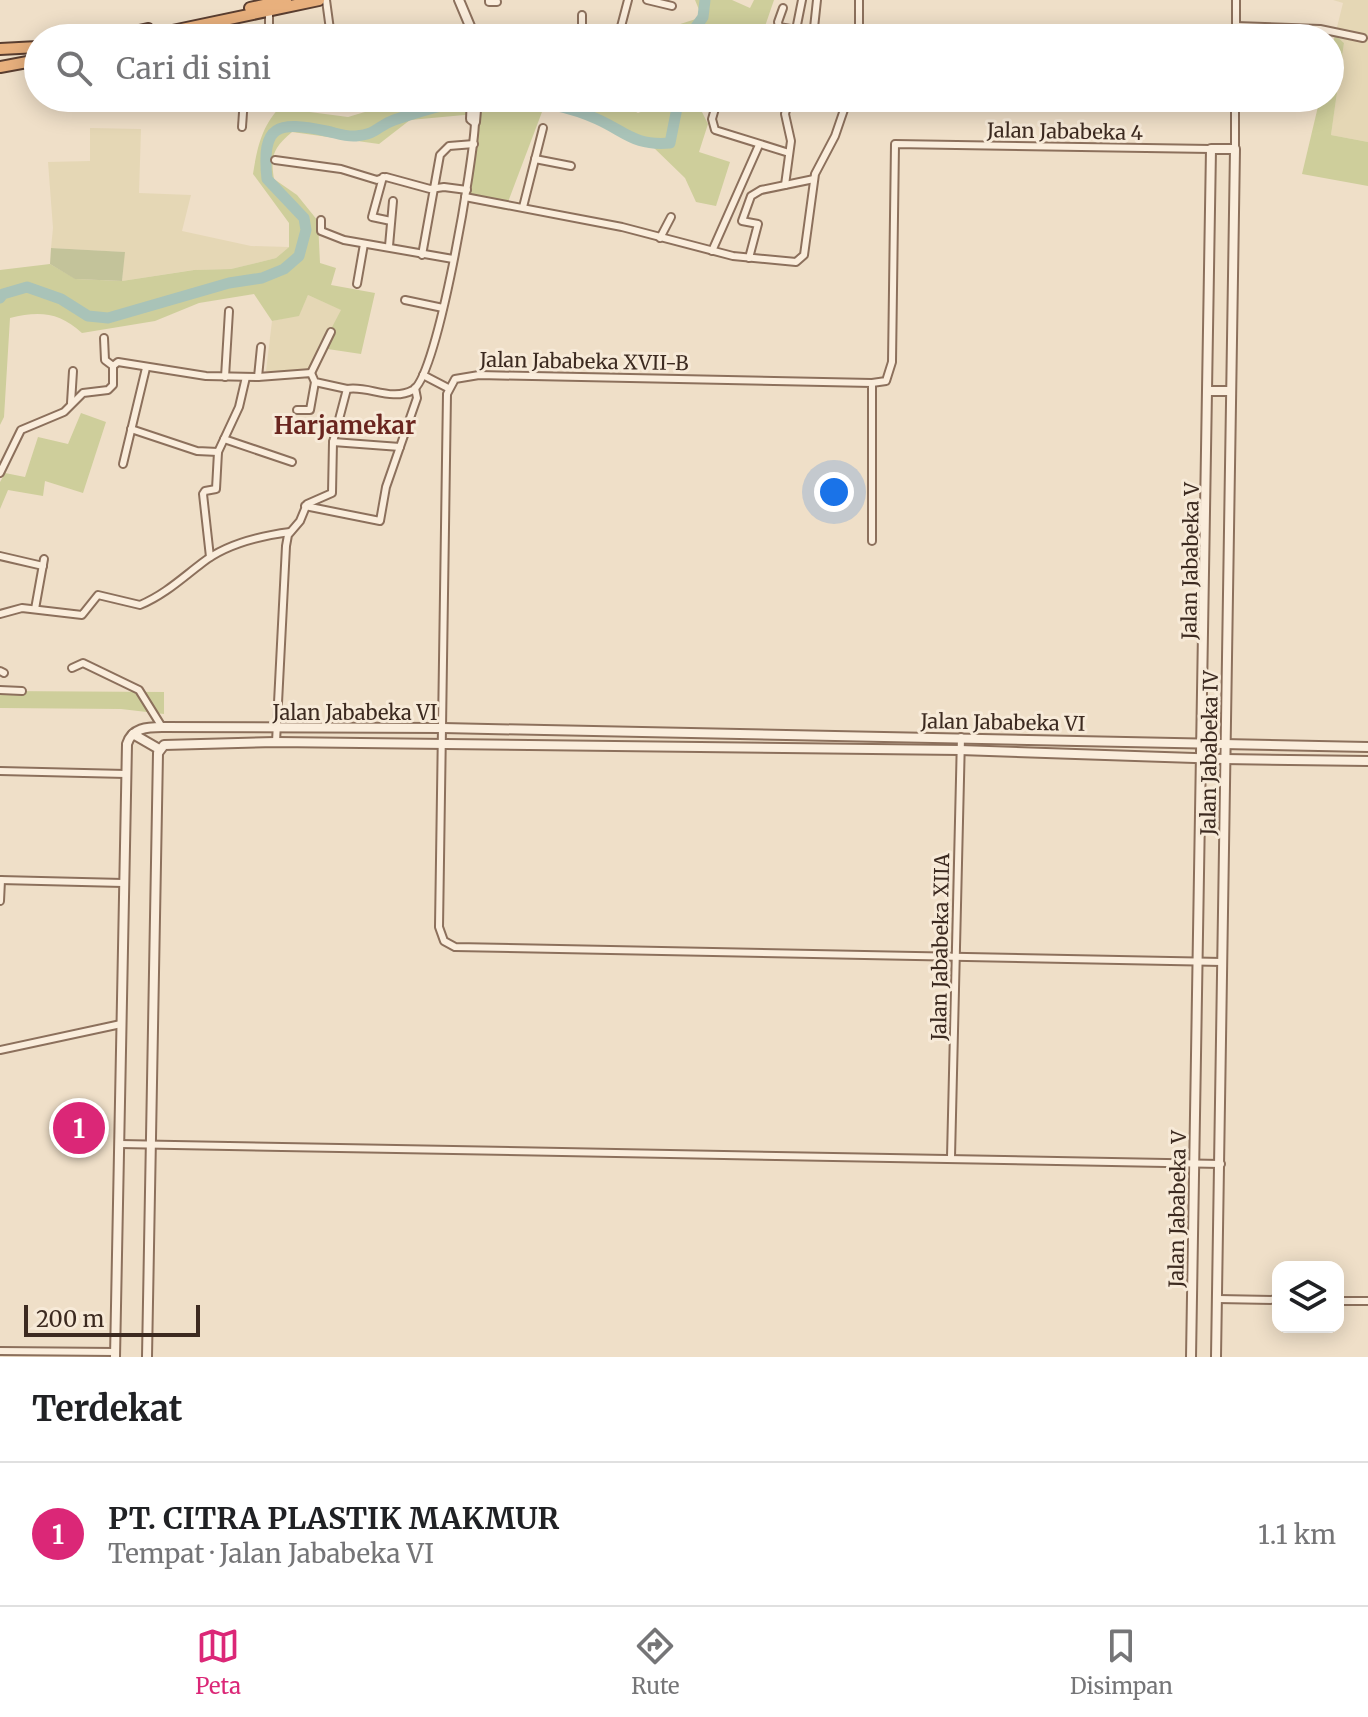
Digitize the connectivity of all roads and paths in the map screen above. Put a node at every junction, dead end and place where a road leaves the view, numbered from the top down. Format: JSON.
{"nodes":[{"id":1,"x":286,"y":0,"type":"edge"},
{"id":2,"x":319,"y":0,"type":"edge"},
{"id":3,"x":326,"y":0,"type":"edge"},
{"id":4,"x":459,"y":0,"type":"edge"},
{"id":5,"x":489,"y":0,"type":"edge"},
{"id":6,"x":628,"y":0,"type":"edge"},
{"id":7,"x":647,"y":0,"type":"edge"},
{"id":8,"x":802,"y":0,"type":"edge"},
{"id":9,"x":816,"y":0,"type":"edge"},
{"id":10,"x":859,"y":0,"type":"edge"},
{"id":11,"x":1236,"y":0,"type":"edge"},
{"id":12,"x":497,"y":2,"type":"dead end"},
{"id":13,"x":672,"y":6,"type":"dead end"},
{"id":14,"x":783,"y":8,"type":"dead end"},
{"id":15,"x":269,"y":11,"type":"junction"},
{"id":16,"x":582,"y":15,"type":"dead end"},
{"id":17,"x":210,"y":20,"type":"junction"},
{"id":18,"x":187,"y":24,"type":"edge"},
{"id":19,"x":194,"y":24,"type":"edge"},
{"id":20,"x":269,"y":24,"type":"edge"},
{"id":21,"x":329,"y":24,"type":"edge"},
{"id":22,"x":470,"y":24,"type":"edge"},
{"id":23,"x":582,"y":24,"type":"edge"},
{"id":24,"x":622,"y":24,"type":"edge"},
{"id":25,"x":778,"y":24,"type":"edge"},
{"id":26,"x":797,"y":24,"type":"edge"},
{"id":27,"x":814,"y":24,"type":"edge"},
{"id":28,"x":859,"y":24,"type":"edge"},
{"id":29,"x":1236,"y":24,"type":"edge"},
{"id":30,"x":1344,"y":34,"type":"edge"},
{"id":31,"x":1363,"y":38,"type":"dead end"},
{"id":32,"x":24,"y":48,"type":"edge"},
{"id":33,"x":0,"y":49,"type":"edge"},
{"id":34,"x":24,"y":63,"type":"edge"},
{"id":35,"x":0,"y":67,"type":"edge"},
{"id":36,"x":243,"y":112,"type":"edge"},
{"id":37,"x":474,"y":112,"type":"edge"},
{"id":38,"x":714,"y":112,"type":"edge"},
{"id":39,"x":786,"y":112,"type":"edge"},
{"id":40,"x":844,"y":112,"type":"edge"},
{"id":41,"x":1235,"y":112,"type":"edge"},
{"id":42,"x":474,"y":120,"type":"joint"},
{"id":43,"x":242,"y":127,"type":"dead end"},
{"id":44,"x":543,"y":128,"type":"dead end"},
{"id":45,"x":474,"y":144,"type":"junction"},
{"id":46,"x":759,"y":145,"type":"junction"},
{"id":47,"x":1211,"y":149,"type":"junction"},
{"id":48,"x":1235,"y":149,"type":"junction"},
{"id":49,"x":789,"y":153,"type":"junction"},
{"id":50,"x":535,"y":159,"type":"junction"},
{"id":51,"x":275,"y":160,"type":"dead end"},
{"id":52,"x":571,"y":166,"type":"dead end"},
{"id":53,"x":383,"y":177,"type":"junction"},
{"id":54,"x":814,"y":179,"type":"junction"},
{"id":55,"x":785,"y":185,"type":"junction"},
{"id":56,"x":434,"y":188,"type":"junction"},
{"id":57,"x":466,"y":193,"type":"junction"},
{"id":58,"x":393,"y":201,"type":"dead end"},
{"id":59,"x":523,"y":207,"type":"junction"},
{"id":60,"x":671,"y":217,"type":"dead end"},
{"id":61,"x":321,"y":220,"type":"dead end"},
{"id":62,"x":391,"y":221,"type":"junction"},
{"id":63,"x":660,"y":238,"type":"junction"},
{"id":64,"x":364,"y":244,"type":"junction"},
{"id":65,"x":389,"y":246,"type":"junction"},
{"id":66,"x":712,"y":251,"type":"junction"},
{"id":67,"x":422,"y":255,"type":"junction"},
{"id":68,"x":749,"y":258,"type":"junction"},
{"id":69,"x":453,"y":259,"type":"junction"},
{"id":70,"x":357,"y":284,"type":"dead end"},
{"id":71,"x":405,"y":300,"type":"dead end"},
{"id":72,"x":443,"y":308,"type":"junction"},
{"id":73,"x":229,"y":311,"type":"dead end"},
{"id":74,"x":331,"y":332,"type":"dead end"},
{"id":75,"x":104,"y":338,"type":"dead end"},
{"id":76,"x":261,"y":347,"type":"dead end"},
{"id":77,"x":113,"y":366,"type":"junction"},
{"id":78,"x":146,"y":368,"type":"junction"},
{"id":79,"x":73,"y":371,"type":"dead end"},
{"id":80,"x":311,"y":373,"type":"junction"},
{"id":81,"x":423,"y":375,"type":"junction"},
{"id":82,"x":225,"y":377,"type":"junction"},
{"id":83,"x":246,"y":377,"type":"junction"},
{"id":84,"x":258,"y":377,"type":"junction"},
{"id":85,"x":315,"y":382,"type":"junction"},
{"id":86,"x":872,"y":383,"type":"junction"},
{"id":87,"x":415,"y":388,"type":"junction"},
{"id":88,"x":448,"y":388,"type":"junction"},
{"id":89,"x":347,"y":389,"type":"junction"},
{"id":90,"x":1208,"y":391,"type":"junction"},
{"id":91,"x":1231,"y":391,"type":"junction"},
{"id":92,"x":71,"y":404,"type":"junction"},
{"id":93,"x":297,"y":410,"type":"dead end"},
{"id":94,"x":131,"y":429,"type":"junction"},
{"id":95,"x":224,"y":439,"type":"junction"},
{"id":96,"x":333,"y":442,"type":"junction"},
{"id":97,"x":400,"y":447,"type":"junction"},
{"id":98,"x":218,"y":452,"type":"junction"},
{"id":99,"x":292,"y":462,"type":"dead end"},
{"id":100,"x":123,"y":464,"type":"dead end"},
{"id":101,"x":0,"y":473,"type":"edge"},
{"id":102,"x":305,"y":506,"type":"junction"},
{"id":103,"x":291,"y":532,"type":"junction"},
{"id":104,"x":872,"y":541,"type":"dead end"},
{"id":105,"x":0,"y":556,"type":"edge"},
{"id":106,"x":210,"y":557,"type":"junction"},
{"id":107,"x":35,"y":609,"type":"junction"},
{"id":108,"x":0,"y":614,"type":"edge"},
{"id":109,"x":72,"y":668,"type":"dead end"},
{"id":110,"x":0,"y":690,"type":"edge"},
{"id":111,"x":22,"y":691,"type":"dead end"},
{"id":112,"x":162,"y":727,"type":"junction"},
{"id":113,"x":277,"y":728,"type":"junction"},
{"id":114,"x":443,"y":728,"type":"junction"},
{"id":115,"x":133,"y":734,"type":"junction"},
{"id":116,"x":961,"y":737,"type":"junction"},
{"id":117,"x":276,"y":742,"type":"junction"},
{"id":118,"x":1203,"y":744,"type":"junction"},
{"id":119,"x":443,"y":745,"type":"junction"},
{"id":120,"x":1225,"y":745,"type":"junction"},
{"id":121,"x":1368,"y":747,"type":"edge"},
{"id":122,"x":159,"y":749,"type":"junction"},
{"id":123,"x":960,"y":750,"type":"junction"},
{"id":124,"x":1203,"y":758,"type":"junction"},
{"id":125,"x":1224,"y":759,"type":"junction"},
{"id":126,"x":1368,"y":761,"type":"edge"},
{"id":127,"x":0,"y":771,"type":"edge"},
{"id":128,"x":126,"y":774,"type":"junction"},
{"id":129,"x":0,"y":880,"type":"edge"},
{"id":130,"x":123,"y":883,"type":"junction"},
{"id":131,"x":0,"y":901,"type":"edge"},
{"id":132,"x":956,"y":955,"type":"junction"},
{"id":133,"x":1198,"y":961,"type":"junction"},
{"id":134,"x":1222,"y":962,"type":"junction"},
{"id":135,"x":121,"y":1024,"type":"junction"},
{"id":136,"x":0,"y":1050,"type":"edge"},
{"id":137,"x":123,"y":1144,"type":"junction"},
{"id":138,"x":151,"y":1144,"type":"junction"},
{"id":139,"x":951,"y":1157,"type":"junction"},
{"id":140,"x":1194,"y":1161,"type":"junction"},
{"id":141,"x":1221,"y":1164,"type":"junction"},
{"id":142,"x":1218,"y":1299,"type":"junction"},
{"id":143,"x":1272,"y":1300,"type":"edge"},
{"id":144,"x":1344,"y":1301,"type":"edge"},
{"id":145,"x":1368,"y":1301,"type":"edge"},
{"id":146,"x":0,"y":1351,"type":"edge"},
{"id":147,"x":115,"y":1354,"type":"edge"},
{"id":148,"x":147,"y":1357,"type":"edge"},
{"id":149,"x":1191,"y":1357,"type":"edge"},
{"id":150,"x":1216,"y":1357,"type":"edge"}],
"edges":[{"from":1,"to":17,"type":"highway"},
{"from":2,"to":15,"type":"highway"},
{"from":3,"to":21,"type":"street"},
{"from":4,"to":22,"type":"street"},
{"from":5,"to":12,"type":"street"},
{"from":6,"to":24,"type":"street"},
{"from":7,"to":13,"type":"street"},
{"from":8,"to":26,"type":"street"},
{"from":9,"to":27,"type":"street"},
{"from":10,"to":28,"type":"street"},
{"from":11,"to":29,"type":"street"},
{"from":14,"to":25,"type":"street"},
{"from":15,"to":17,"type":"highway"},
{"from":15,"to":20,"type":"street"},
{"from":16,"to":23,"type":"street"},
{"from":17,"to":18,"type":"highway"},
{"from":17,"to":19,"type":"highway"},
{"from":30,"to":31,"type":"street"},
{"from":32,"to":33,"type":"highway"},
{"from":34,"to":35,"type":"highway"},
{"from":36,"to":43,"type":"street"},
{"from":37,"to":42,"type":"street"},
{"from":38,"to":46,"type":"street"},
{"from":39,"to":49,"type":"street"},
{"from":40,"to":54,"type":"street"},
{"from":41,"to":48,"type":"street"},
{"from":42,"to":45,"type":"street"},
{"from":44,"to":50,"type":"street"},
{"from":45,"to":56,"type":"street"},
{"from":45,"to":57,"type":"street"},
{"from":46,"to":49,"type":"street"},
{"from":46,"to":66,"type":"street"},
{"from":47,"to":48,"type":"street","name":"Jalan Jababeka 4"},
{"from":47,"to":86,"type":"street","name":"Jalan Jababeka 4"},
{"from":47,"to":90,"type":"street","name":"Jalan Jababeka V"},
{"from":48,"to":91,"type":"street","name":"Jalan Jababeka IV"},
{"from":49,"to":55,"type":"street"},
{"from":50,"to":52,"type":"street"},
{"from":50,"to":59,"type":"street"},
{"from":51,"to":53,"type":"street"},
{"from":53,"to":56,"type":"street"},
{"from":53,"to":62,"type":"street"},
{"from":54,"to":55,"type":"street"},
{"from":54,"to":68,"type":"street"},
{"from":55,"to":68,"type":"street"},
{"from":56,"to":57,"type":"street"},
{"from":56,"to":67,"type":"street"},
{"from":57,"to":59,"type":"street"},
{"from":57,"to":69,"type":"street"},
{"from":58,"to":62,"type":"street"},
{"from":59,"to":63,"type":"street"},
{"from":60,"to":63,"type":"street"},
{"from":61,"to":64,"type":"street"},
{"from":62,"to":65,"type":"street"},
{"from":63,"to":66,"type":"street"},
{"from":64,"to":65,"type":"street"},
{"from":64,"to":70,"type":"street"},
{"from":65,"to":67,"type":"street"},
{"from":66,"to":68,"type":"street"},
{"from":67,"to":69,"type":"street"},
{"from":69,"to":72,"type":"street"},
{"from":71,"to":72,"type":"street"},
{"from":72,"to":81,"type":"street"},
{"from":73,"to":82,"type":"street"},
{"from":74,"to":80,"type":"street"},
{"from":75,"to":77,"type":"street"},
{"from":76,"to":84,"type":"street"},
{"from":77,"to":78,"type":"street"},
{"from":77,"to":92,"type":"street"},
{"from":78,"to":82,"type":"street"},
{"from":78,"to":94,"type":"street"},
{"from":79,"to":92,"type":"street"},
{"from":80,"to":84,"type":"street"},
{"from":80,"to":85,"type":"street"},
{"from":81,"to":87,"type":"street"},
{"from":81,"to":88,"type":"street"},
{"from":82,"to":83,"type":"street"},
{"from":83,"to":84,"type":"street"},
{"from":83,"to":95,"type":"street"},
{"from":85,"to":89,"type":"street"},
{"from":85,"to":93,"type":"street"},
{"from":86,"to":88,"type":"street","name":"Jalan Jababeka XVII-B"},
{"from":86,"to":104,"type":"street"},
{"from":87,"to":89,"type":"street"},
{"from":87,"to":97,"type":"street"},
{"from":88,"to":114,"type":"street"},
{"from":89,"to":96,"type":"street"},
{"from":90,"to":91,"type":"street"},
{"from":90,"to":118,"type":"street","name":"Jalan Jababeka V"},
{"from":91,"to":120,"type":"street","name":"Jalan Jababeka IV"},
{"from":92,"to":101,"type":"street"},
{"from":94,"to":98,"type":"street"},
{"from":94,"to":100,"type":"street"},
{"from":95,"to":98,"type":"street"},
{"from":95,"to":99,"type":"street"},
{"from":96,"to":97,"type":"street"},
{"from":96,"to":102,"type":"street"},
{"from":97,"to":102,"type":"street"},
{"from":98,"to":106,"type":"street"},
{"from":102,"to":103,"type":"street"},
{"from":103,"to":106,"type":"street"},
{"from":103,"to":113,"type":"street"},
{"from":105,"to":107,"type":"street"},
{"from":106,"to":107,"type":"street"},
{"from":107,"to":108,"type":"street"},
{"from":109,"to":112,"type":"street"},
{"from":110,"to":111,"type":"street"},
{"from":112,"to":113,"type":"street","name":"Jalan Jababeka VI"},
{"from":112,"to":115,"type":"street","name":"Jalan Jababeka VI"},
{"from":113,"to":114,"type":"street","name":"Jalan Jababeka VI"},
{"from":113,"to":117,"type":"street"},
{"from":114,"to":116,"type":"street","name":"Jalan Jababeka VI"},
{"from":114,"to":119,"type":"street"},
{"from":115,"to":122,"type":"street"},
{"from":115,"to":128,"type":"street"},
{"from":116,"to":118,"type":"street","name":"Jalan Jababeka VI"},
{"from":116,"to":123,"type":"street","name":"Jalan Jababeka XIIA"},
{"from":117,"to":119,"type":"street","name":"Jalan Jababeka VI"},
{"from":117,"to":122,"type":"street","name":"Jalan Jababeka VI"},
{"from":118,"to":120,"type":"street","name":"Jalan Jababeka VI"},
{"from":118,"to":124,"type":"street","name":"Jalan Jababeka V"},
{"from":119,"to":123,"type":"street","name":"Jalan Jababeka VI"},
{"from":119,"to":132,"type":"street"},
{"from":120,"to":121,"type":"street","name":"Jalan Jababeka VI"},
{"from":120,"to":125,"type":"street","name":"Jalan Jababeka IV"},
{"from":122,"to":138,"type":"street"},
{"from":123,"to":124,"type":"street","name":"Jalan Jababeka VI"},
{"from":123,"to":132,"type":"street","name":"Jalan Jababeka XIIA"},
{"from":124,"to":125,"type":"street","name":"Jalan Jababeka VI"},
{"from":124,"to":133,"type":"street","name":"Jalan Jababeka V"},
{"from":125,"to":126,"type":"street","name":"Jalan Jababeka VI"},
{"from":125,"to":134,"type":"street","name":"Jalan Jababeka IV"},
{"from":127,"to":128,"type":"street"},
{"from":128,"to":130,"type":"street"},
{"from":129,"to":130,"type":"street"},
{"from":129,"to":131,"type":"street"},
{"from":130,"to":135,"type":"street"},
{"from":132,"to":133,"type":"street"},
{"from":132,"to":139,"type":"street","name":"Jalan Jababeka XIIA"},
{"from":133,"to":134,"type":"street"},
{"from":133,"to":140,"type":"street","name":"Jalan Jababeka V"},
{"from":134,"to":141,"type":"street","name":"Jalan Jababeka IV"},
{"from":135,"to":136,"type":"street"},
{"from":135,"to":137,"type":"street"},
{"from":137,"to":138,"type":"street"},
{"from":137,"to":147,"type":"street"},
{"from":138,"to":139,"type":"street"},
{"from":138,"to":148,"type":"street"},
{"from":139,"to":140,"type":"street"},
{"from":140,"to":141,"type":"street"},
{"from":140,"to":149,"type":"street","name":"Jalan Jababeka V"},
{"from":141,"to":142,"type":"street","name":"Jalan Jababeka IV"},
{"from":142,"to":143,"type":"street"},
{"from":142,"to":150,"type":"street","name":"Jalan Jababeka IV"},
{"from":144,"to":145,"type":"street"},
{"from":146,"to":147,"type":"street"}]}
